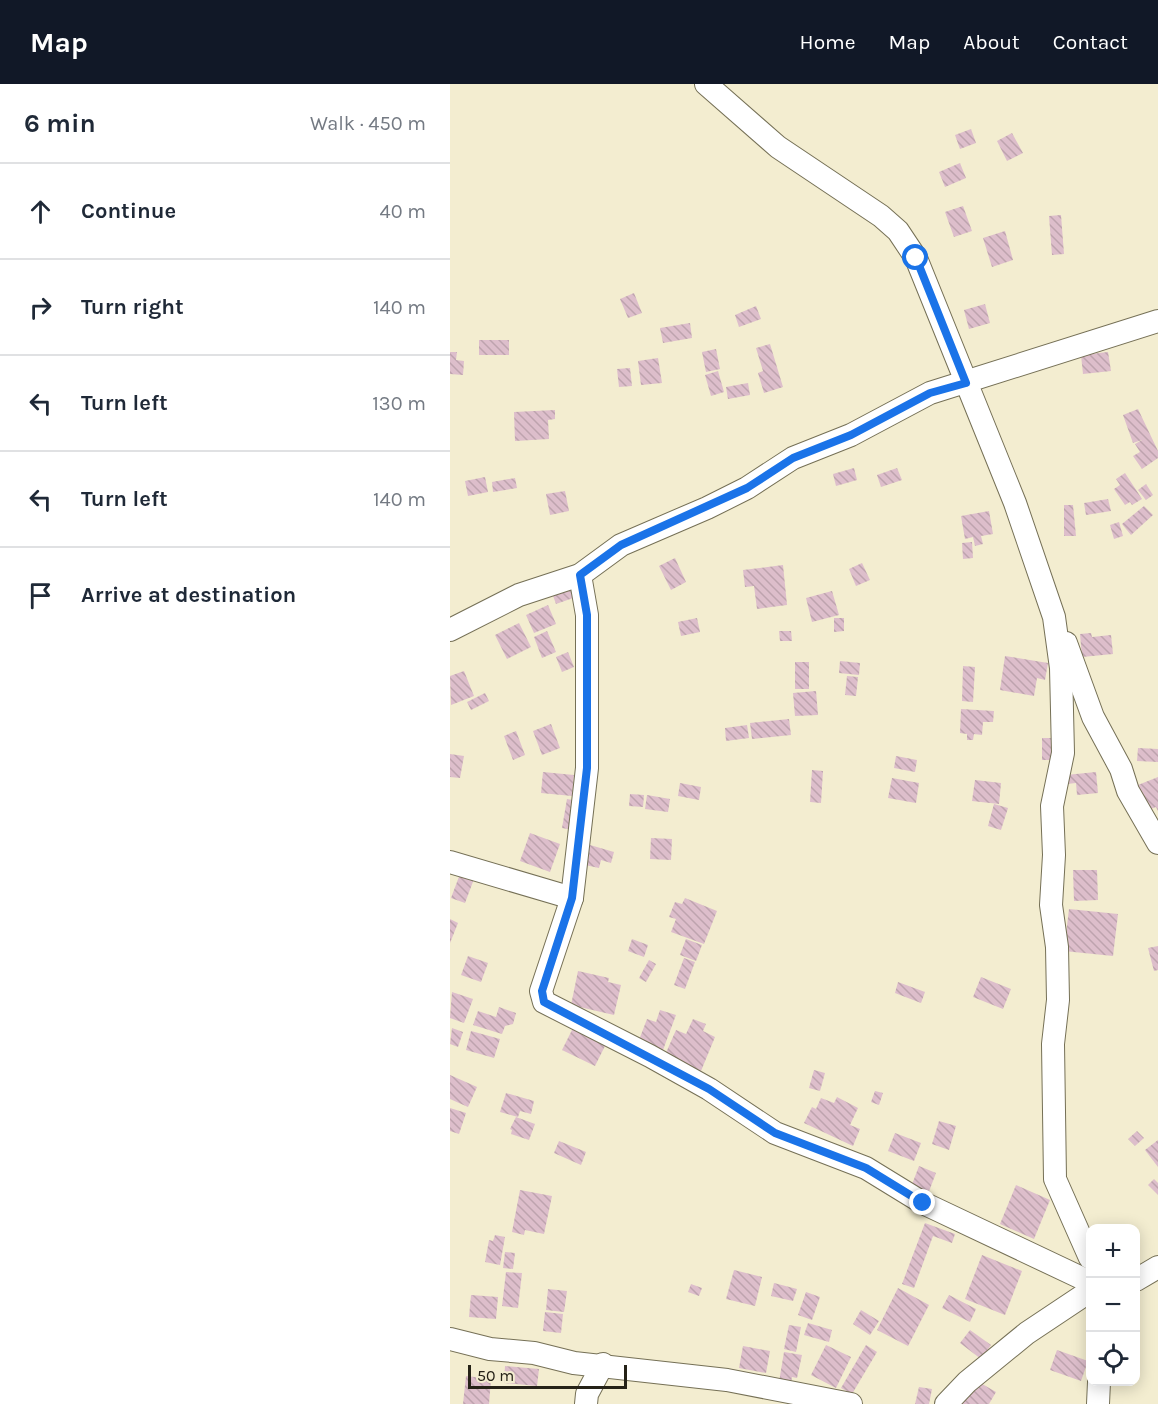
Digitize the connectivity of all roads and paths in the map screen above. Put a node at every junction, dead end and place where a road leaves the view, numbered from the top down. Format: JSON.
{"nodes":[{"id":1,"x":706,"y":84,"type":"edge"},
{"id":2,"x":1158,"y":321,"type":"edge"},
{"id":3,"x":966,"y":383,"type":"junction"},
{"id":4,"x":580,"y":575,"type":"junction"},
{"id":5,"x":1054,"y":617,"type":"junction"},
{"id":6,"x":450,"y":630,"type":"edge"},
{"id":7,"x":1158,"y":843,"type":"edge"},
{"id":8,"x":450,"y":862,"type":"edge"},
{"id":9,"x":572,"y":898,"type":"junction"},
{"id":10,"x":1086,"y":1249,"type":"edge"},
{"id":11,"x":1158,"y":1267,"type":"edge"},
{"id":12,"x":1139,"y":1278,"type":"edge"},
{"id":13,"x":1086,"y":1280,"type":"edge"},
{"id":14,"x":1086,"y":1294,"type":"edge"},
{"id":15,"x":450,"y":1339,"type":"edge"},
{"id":16,"x":603,"y":1364,"type":"junction"},
{"id":17,"x":1099,"y":1386,"type":"edge"},
{"id":18,"x":586,"y":1404,"type":"edge"},
{"id":19,"x":851,"y":1404,"type":"edge"},
{"id":20,"x":946,"y":1404,"type":"edge"},
{"id":21,"x":1098,"y":1404,"type":"edge"}],
"edges":[{"from":1,"to":3,"type":"street"},
{"from":2,"to":3,"type":"street"},
{"from":3,"to":4,"type":"street"},
{"from":3,"to":5,"type":"street"},
{"from":4,"to":6,"type":"street"},
{"from":4,"to":9,"type":"street"},
{"from":5,"to":7,"type":"street"},
{"from":5,"to":10,"type":"street"},
{"from":8,"to":9,"type":"street"},
{"from":9,"to":13,"type":"street"},
{"from":11,"to":12,"type":"street"},
{"from":14,"to":20,"type":"street"},
{"from":15,"to":16,"type":"street"},
{"from":16,"to":18,"type":"street"},
{"from":16,"to":19,"type":"street"},
{"from":17,"to":21,"type":"street"}]}
